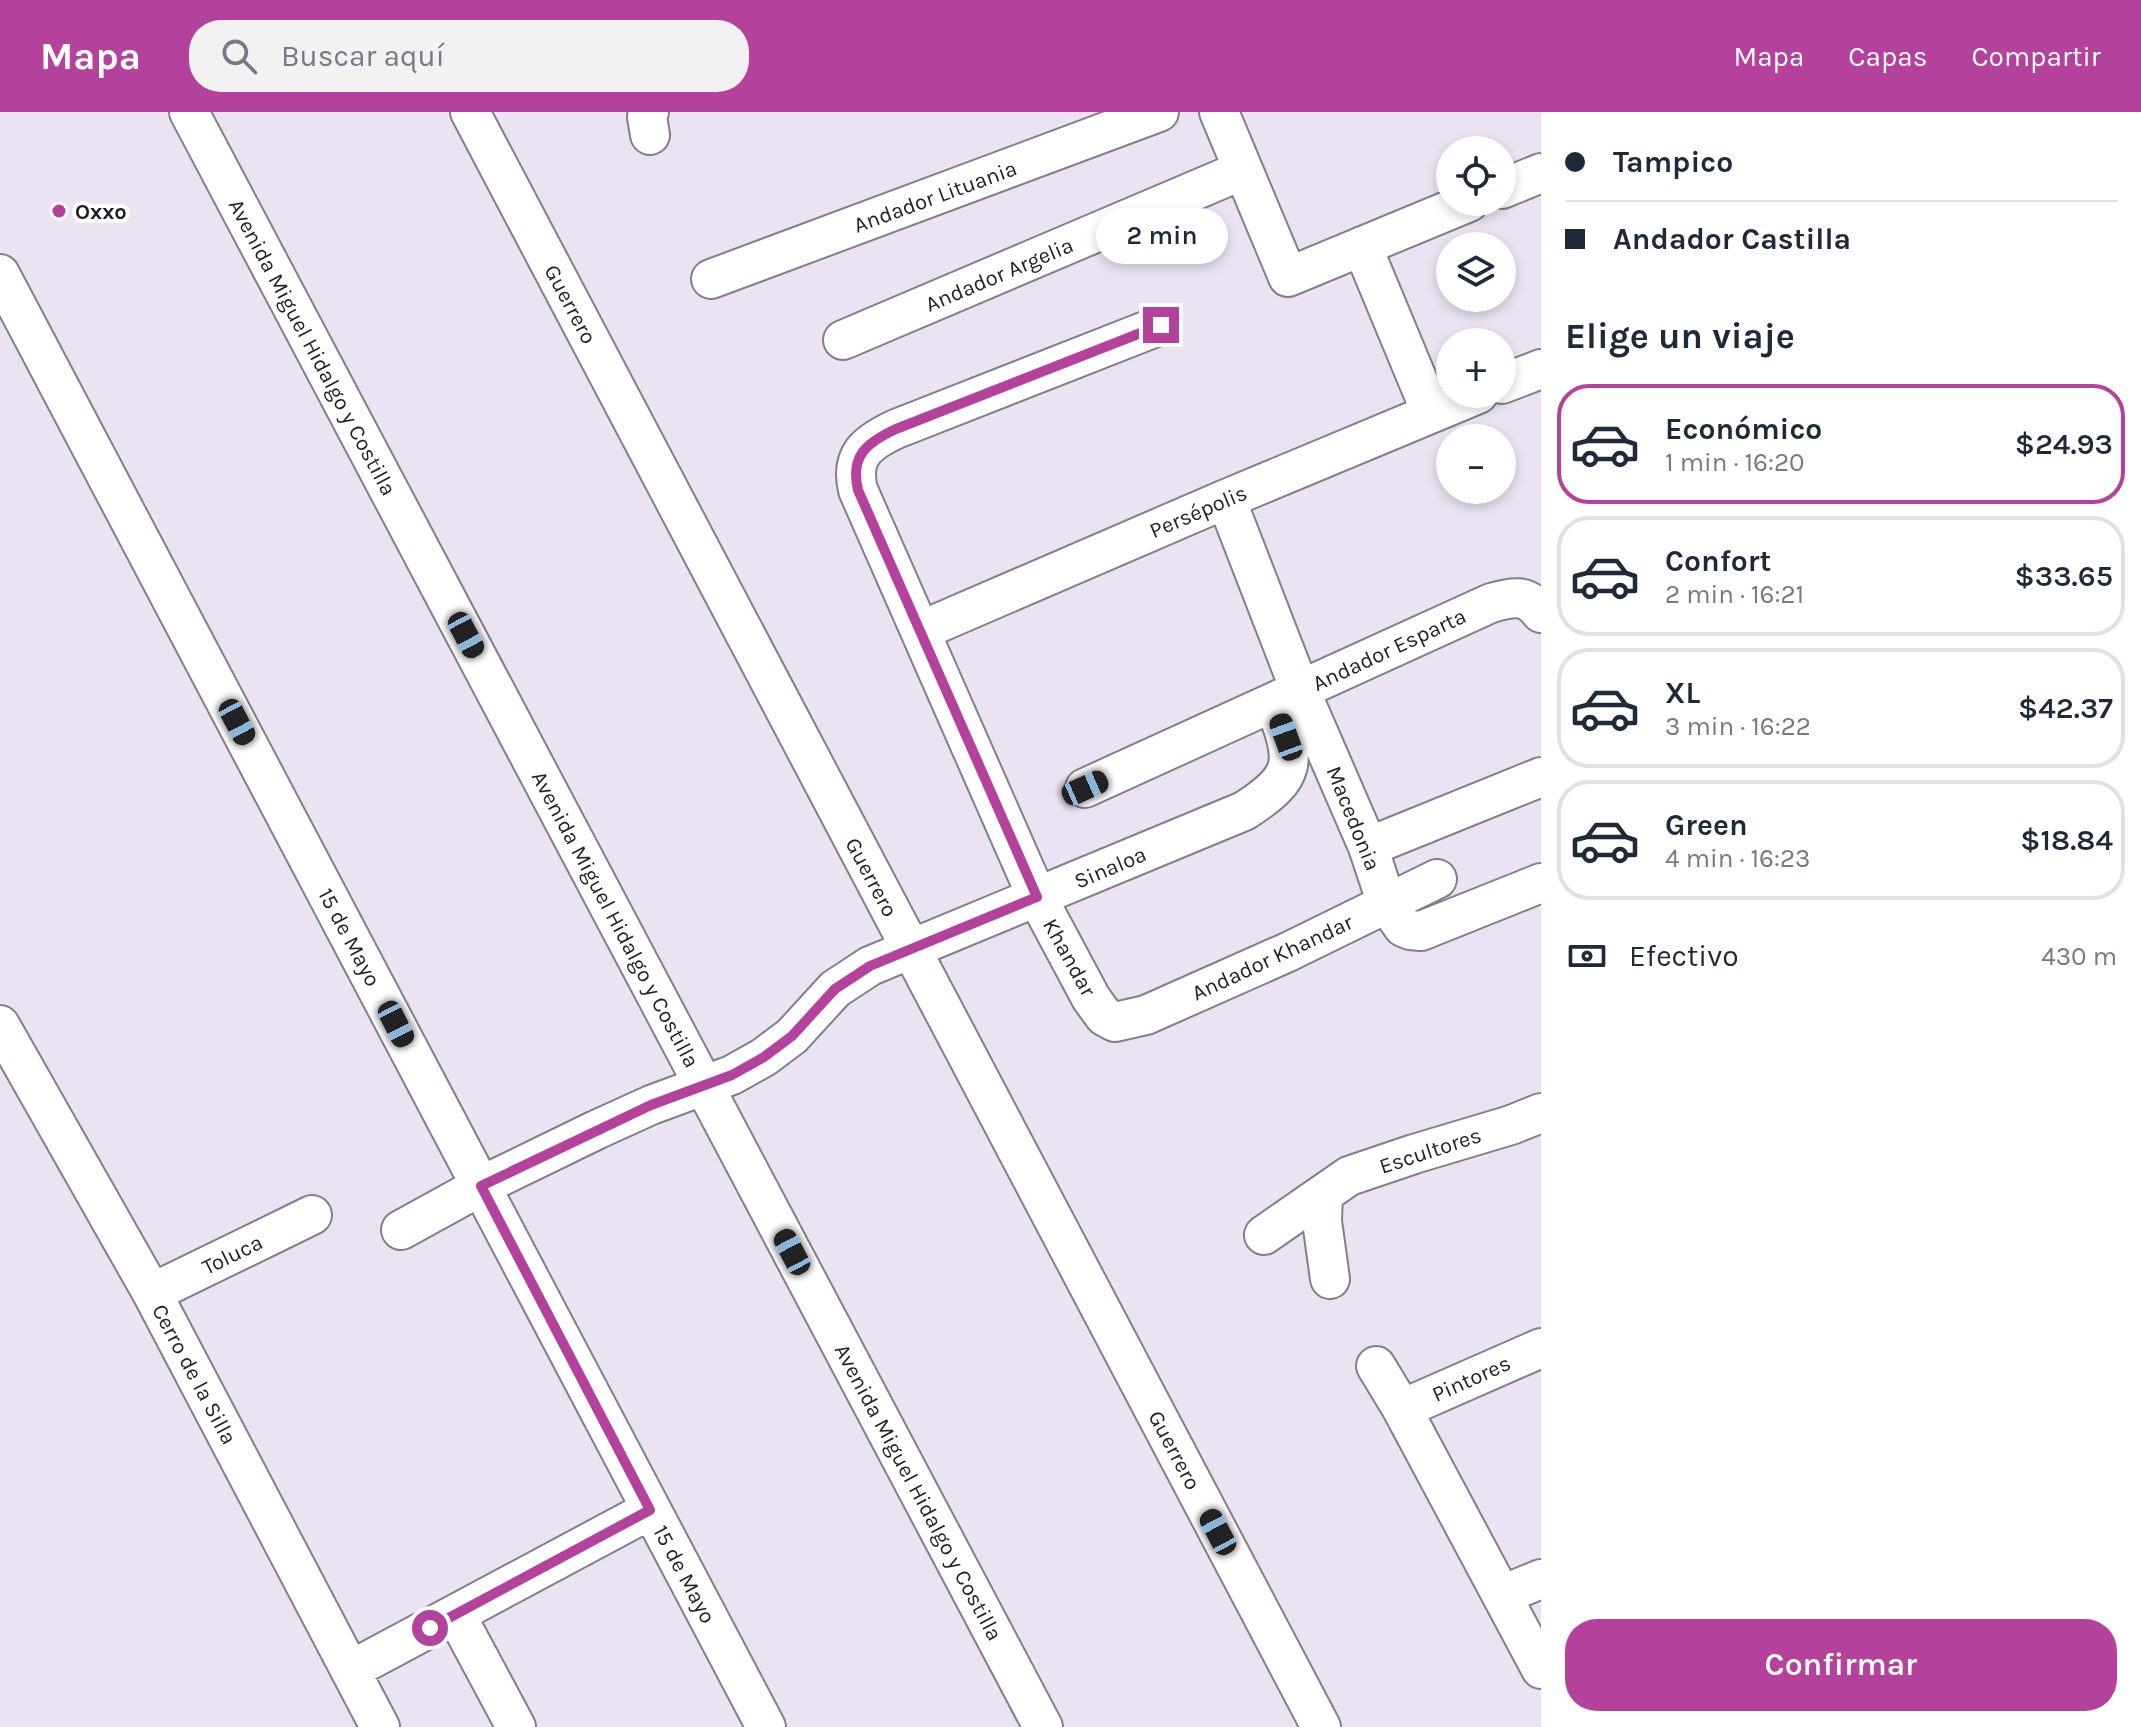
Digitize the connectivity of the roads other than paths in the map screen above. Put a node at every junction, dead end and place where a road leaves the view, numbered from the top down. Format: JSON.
{"nodes":[{"id":1,"x":189,"y":112,"type":"edge"},
{"id":2,"x":470,"y":112,"type":"edge"},
{"id":3,"x":1159,"y":112,"type":"edge"},
{"id":4,"x":1219,"y":112,"type":"edge"},
{"id":5,"x":1243,"y":170,"type":"junction"},
{"id":6,"x":1541,"y":173,"type":"edge"},
{"id":7,"x":1516,"y":183,"type":"edge"},
{"id":8,"x":1436,"y":216,"type":"edge"},
{"id":9,"x":1362,"y":246,"type":"junction"},
{"id":10,"x":0,"y":274,"type":"edge"},
{"id":11,"x":711,"y":279,"type":"dead end"},
{"id":12,"x":1161,"y":325,"type":"dead end"},
{"id":13,"x":843,"y":340,"type":"dead end"},
{"id":14,"x":1541,"y":369,"type":"edge"},
{"id":15,"x":1516,"y":379,"type":"edge"},
{"id":16,"x":1441,"y":408,"type":"edge"},
{"id":17,"x":1431,"y":412,"type":"junction"},
{"id":18,"x":1226,"y":499,"type":"junction"},
{"id":19,"x":1531,"y":605,"type":"edge"},
{"id":20,"x":920,"y":631,"type":"junction"},
{"id":21,"x":1287,"y":696,"type":"junction"},
{"id":22,"x":1541,"y":777,"type":"edge"},
{"id":23,"x":1085,"y":788,"type":"dead end"},
{"id":24,"x":1368,"y":847,"type":"junction"},
{"id":25,"x":1437,"y":879,"type":"dead end"},
{"id":26,"x":1541,"y":883,"type":"edge"},
{"id":27,"x":1037,"y":897,"type":"junction"},
{"id":28,"x":1387,"y":904,"type":"junction"},
{"id":29,"x":909,"y":948,"type":"junction"},
{"id":30,"x":1104,"y":1016,"type":"joint"},
{"id":31,"x":0,"y":1025,"type":"edge"},
{"id":32,"x":703,"y":1085,"type":"junction"},
{"id":33,"x":1541,"y":1113,"type":"edge"},
{"id":34,"x":481,"y":1186,"type":"junction"},
{"id":35,"x":1323,"y":1194,"type":"junction"},
{"id":36,"x":312,"y":1215,"type":"dead end"},
{"id":37,"x":401,"y":1230,"type":"dead end"},
{"id":38,"x":1264,"y":1235,"type":"dead end"},
{"id":39,"x":1330,"y":1279,"type":"dead end"},
{"id":40,"x":152,"y":1293,"type":"junction"},
{"id":41,"x":1541,"y":1348,"type":"edge"},
{"id":42,"x":1376,"y":1366,"type":"dead end"},
{"id":43,"x":1402,"y":1409,"type":"junction"},
{"id":44,"x":650,"y":1510,"type":"junction"},
{"id":45,"x":1541,"y":1579,"type":"edge"},
{"id":46,"x":1502,"y":1595,"type":"junction"},
{"id":47,"x":456,"y":1615,"type":"junction"},
{"id":48,"x":1541,"y":1669,"type":"edge"},
{"id":49,"x":351,"y":1670,"type":"junction"},
{"id":50,"x":380,"y":1727,"type":"edge"},
{"id":51,"x":516,"y":1727,"type":"edge"},
{"id":52,"x":766,"y":1727,"type":"edge"},
{"id":53,"x":1043,"y":1727,"type":"edge"},
{"id":54,"x":1321,"y":1727,"type":"edge"}],
"edges":[{"from":1,"to":32,"type":"street","name":"Avenida Miguel Hidalgo y Costilla"},
{"from":2,"to":29,"type":"street","name":"Guerrero"},
{"from":3,"to":11,"type":"street","name":"Andador Lituania"},
{"from":4,"to":5,"type":"street"},
{"from":5,"to":9,"type":"street"},
{"from":5,"to":13,"type":"street","name":"Andador Argelia"},
{"from":6,"to":7,"type":"street"},
{"from":8,"to":9,"type":"street"},
{"from":9,"to":17,"type":"street"},
{"from":10,"to":34,"type":"street","name":"15 de Mayo"},
{"from":12,"to":20,"type":"street","name":"Khandar"},
{"from":14,"to":15,"type":"street"},
{"from":16,"to":17,"type":"street","name":"Persépolis"},
{"from":17,"to":18,"type":"street","name":"Persépolis"},
{"from":18,"to":20,"type":"street","name":"Persépolis"},
{"from":18,"to":21,"type":"street"},
{"from":19,"to":21,"type":"street","name":"Andador Esparta"},
{"from":20,"to":27,"type":"street","name":"Khandar"},
{"from":21,"to":23,"type":"street","name":"Andador Esparta"},
{"from":21,"to":24,"type":"street","name":"Macedonia"},
{"from":21,"to":27,"type":"street","name":"Sinaloa"},
{"from":22,"to":24,"type":"street"},
{"from":24,"to":28,"type":"street","name":"Macedonia"},
{"from":25,"to":28,"type":"street","name":"Andador Khandar"},
{"from":26,"to":28,"type":"street","name":"Macedonia"},
{"from":27,"to":29,"type":"street","name":"Sinaloa"},
{"from":27,"to":30,"type":"street","name":"Khandar"},
{"from":28,"to":30,"type":"street","name":"Andador Khandar"},
{"from":29,"to":32,"type":"street","name":"Sinaloa"},
{"from":29,"to":54,"type":"street","name":"Guerrero"},
{"from":31,"to":40,"type":"street","name":"Cerro de la Silla"},
{"from":32,"to":34,"type":"street"},
{"from":32,"to":53,"type":"street","name":"Avenida Miguel Hidalgo y Costilla"},
{"from":33,"to":35,"type":"street","name":"Escultores"},
{"from":34,"to":37,"type":"street"},
{"from":34,"to":44,"type":"street","name":"15 de Mayo"},
{"from":35,"to":38,"type":"street","name":"Escultores"},
{"from":35,"to":39,"type":"street"},
{"from":36,"to":40,"type":"street","name":"Toluca"},
{"from":40,"to":49,"type":"street","name":"Cerro de la Silla"},
{"from":41,"to":43,"type":"street","name":"Pintores"},
{"from":42,"to":43,"type":"street"},
{"from":43,"to":46,"type":"street"},
{"from":44,"to":47,"type":"street"},
{"from":44,"to":52,"type":"street","name":"15 de Mayo"},
{"from":45,"to":46,"type":"street"},
{"from":46,"to":48,"type":"street"},
{"from":47,"to":49,"type":"street"},
{"from":47,"to":51,"type":"street"},
{"from":49,"to":50,"type":"street","name":"Cerro de la Silla"}]}
